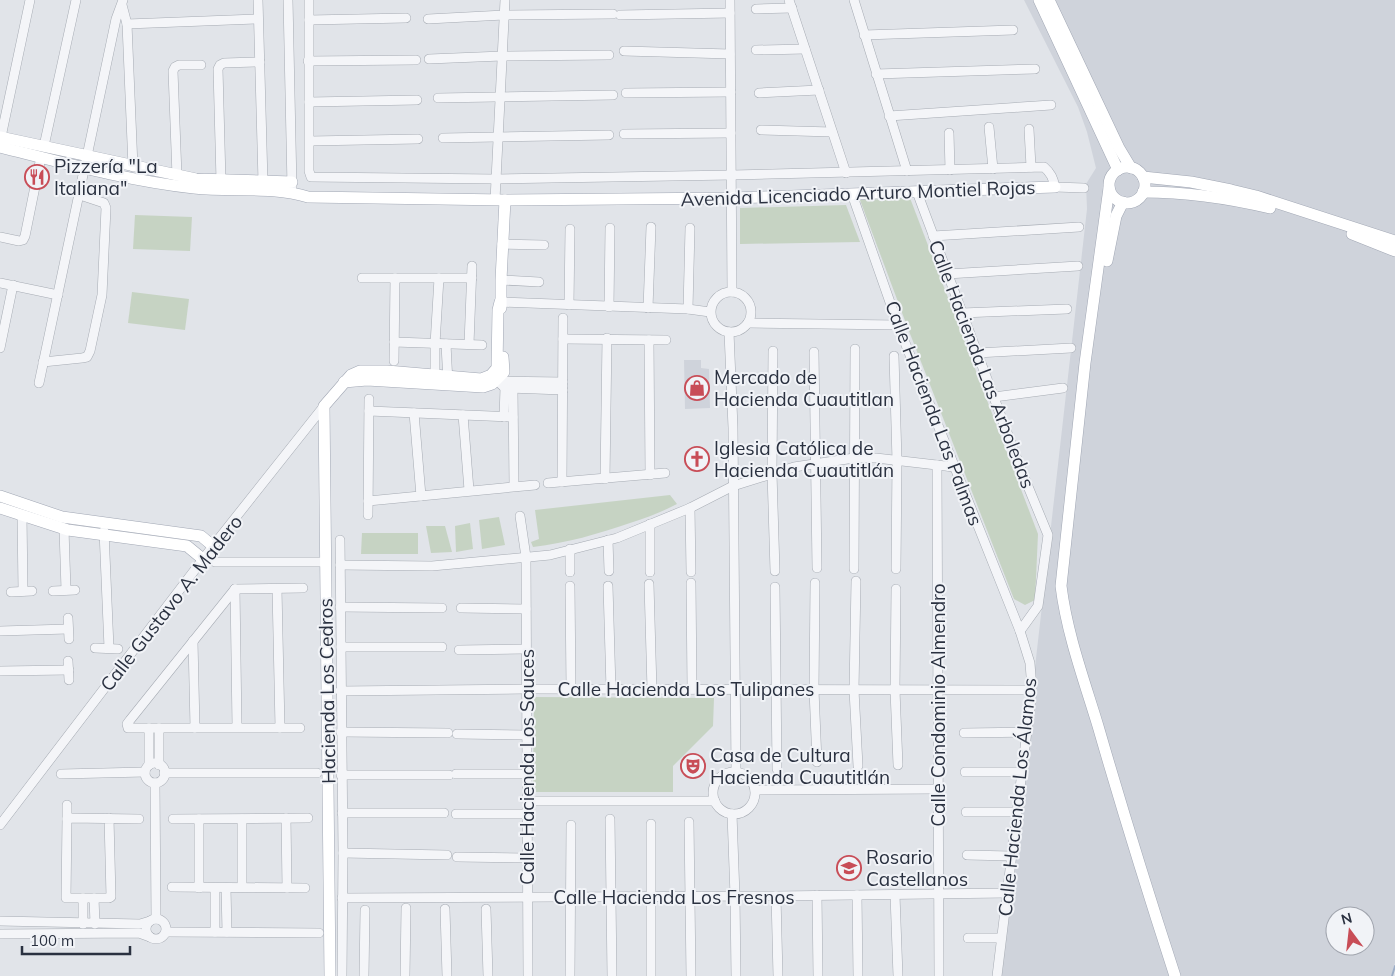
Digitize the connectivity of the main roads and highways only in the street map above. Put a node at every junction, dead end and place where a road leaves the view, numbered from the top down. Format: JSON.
{"nodes":[{"id":1,"x":1038,"y":0,"type":"edge"},
{"id":2,"x":1049,"y":0,"type":"edge"},
{"id":3,"x":0,"y":141,"type":"edge"},
{"id":4,"x":87,"y":162,"type":"junction"},
{"id":5,"x":1131,"y":168,"type":"junction"},
{"id":6,"x":1118,"y":170,"type":"junction"},
{"id":7,"x":1142,"y":177,"type":"junction"},
{"id":8,"x":292,"y":187,"type":"junction"},
{"id":9,"x":1054,"y":187,"type":"road end"},
{"id":10,"x":1109,"y":188,"type":"junction"},
{"id":11,"x":1143,"y":192,"type":"junction"},
{"id":12,"x":500,"y":200,"type":"junction"},
{"id":13,"x":1122,"y":202,"type":"junction"},
{"id":14,"x":1395,"y":241,"type":"edge"},
{"id":15,"x":1395,"y":251,"type":"edge"},
{"id":16,"x":324,"y":406,"type":"joint"},
{"id":17,"x":0,"y":496,"type":"edge"},
{"id":18,"x":0,"y":508,"type":"edge"},
{"id":19,"x":104,"y":529,"type":"junction"},
{"id":20,"x":330,"y":976,"type":"edge"},
{"id":21,"x":1175,"y":976,"type":"edge"},
{"id":22,"x":1180,"y":976,"type":"edge"}],
"edges":[{"from":1,"to":6,"type":"main road"},
{"from":2,"to":5,"type":"main road"},
{"from":3,"to":4,"type":"main road","name":"Avenida Licenciado Arturo Montiel Rojas"},
{"from":4,"to":8,"type":"main road","name":"Avenida Licenciado Arturo Montiel Rojas"},
{"from":4,"to":8,"type":"main road","name":"Avenida Licenciado Arturo Montiel Rojas"},
{"from":5,"to":6,"type":"main road"},
{"from":5,"to":7,"type":"main road"},
{"from":6,"to":10,"type":"main road"},
{"from":7,"to":11,"type":"main road"},
{"from":7,"to":14,"type":"main road"},
{"from":8,"to":12,"type":"main road","name":"Avenida Licenciado Arturo Montiel Rojas"},
{"from":9,"to":12,"type":"main road","name":"Avenida Licenciado Arturo Montiel Rojas"},
{"from":10,"to":13,"type":"main road"},
{"from":10,"to":21,"type":"main road"},
{"from":11,"to":13,"type":"main road"},
{"from":11,"to":15,"type":"main road"},
{"from":12,"to":16,"type":"main road","name":"Calle Gustavo A. Madero"},
{"from":13,"to":22,"type":"main road"},
{"from":16,"to":20,"type":"main road","name":"Hacienda Los Cedros"},
{"from":17,"to":19,"type":"main road"},
{"from":18,"to":19,"type":"main road"},
{"from":19,"to":19,"type":"main road"}]}
